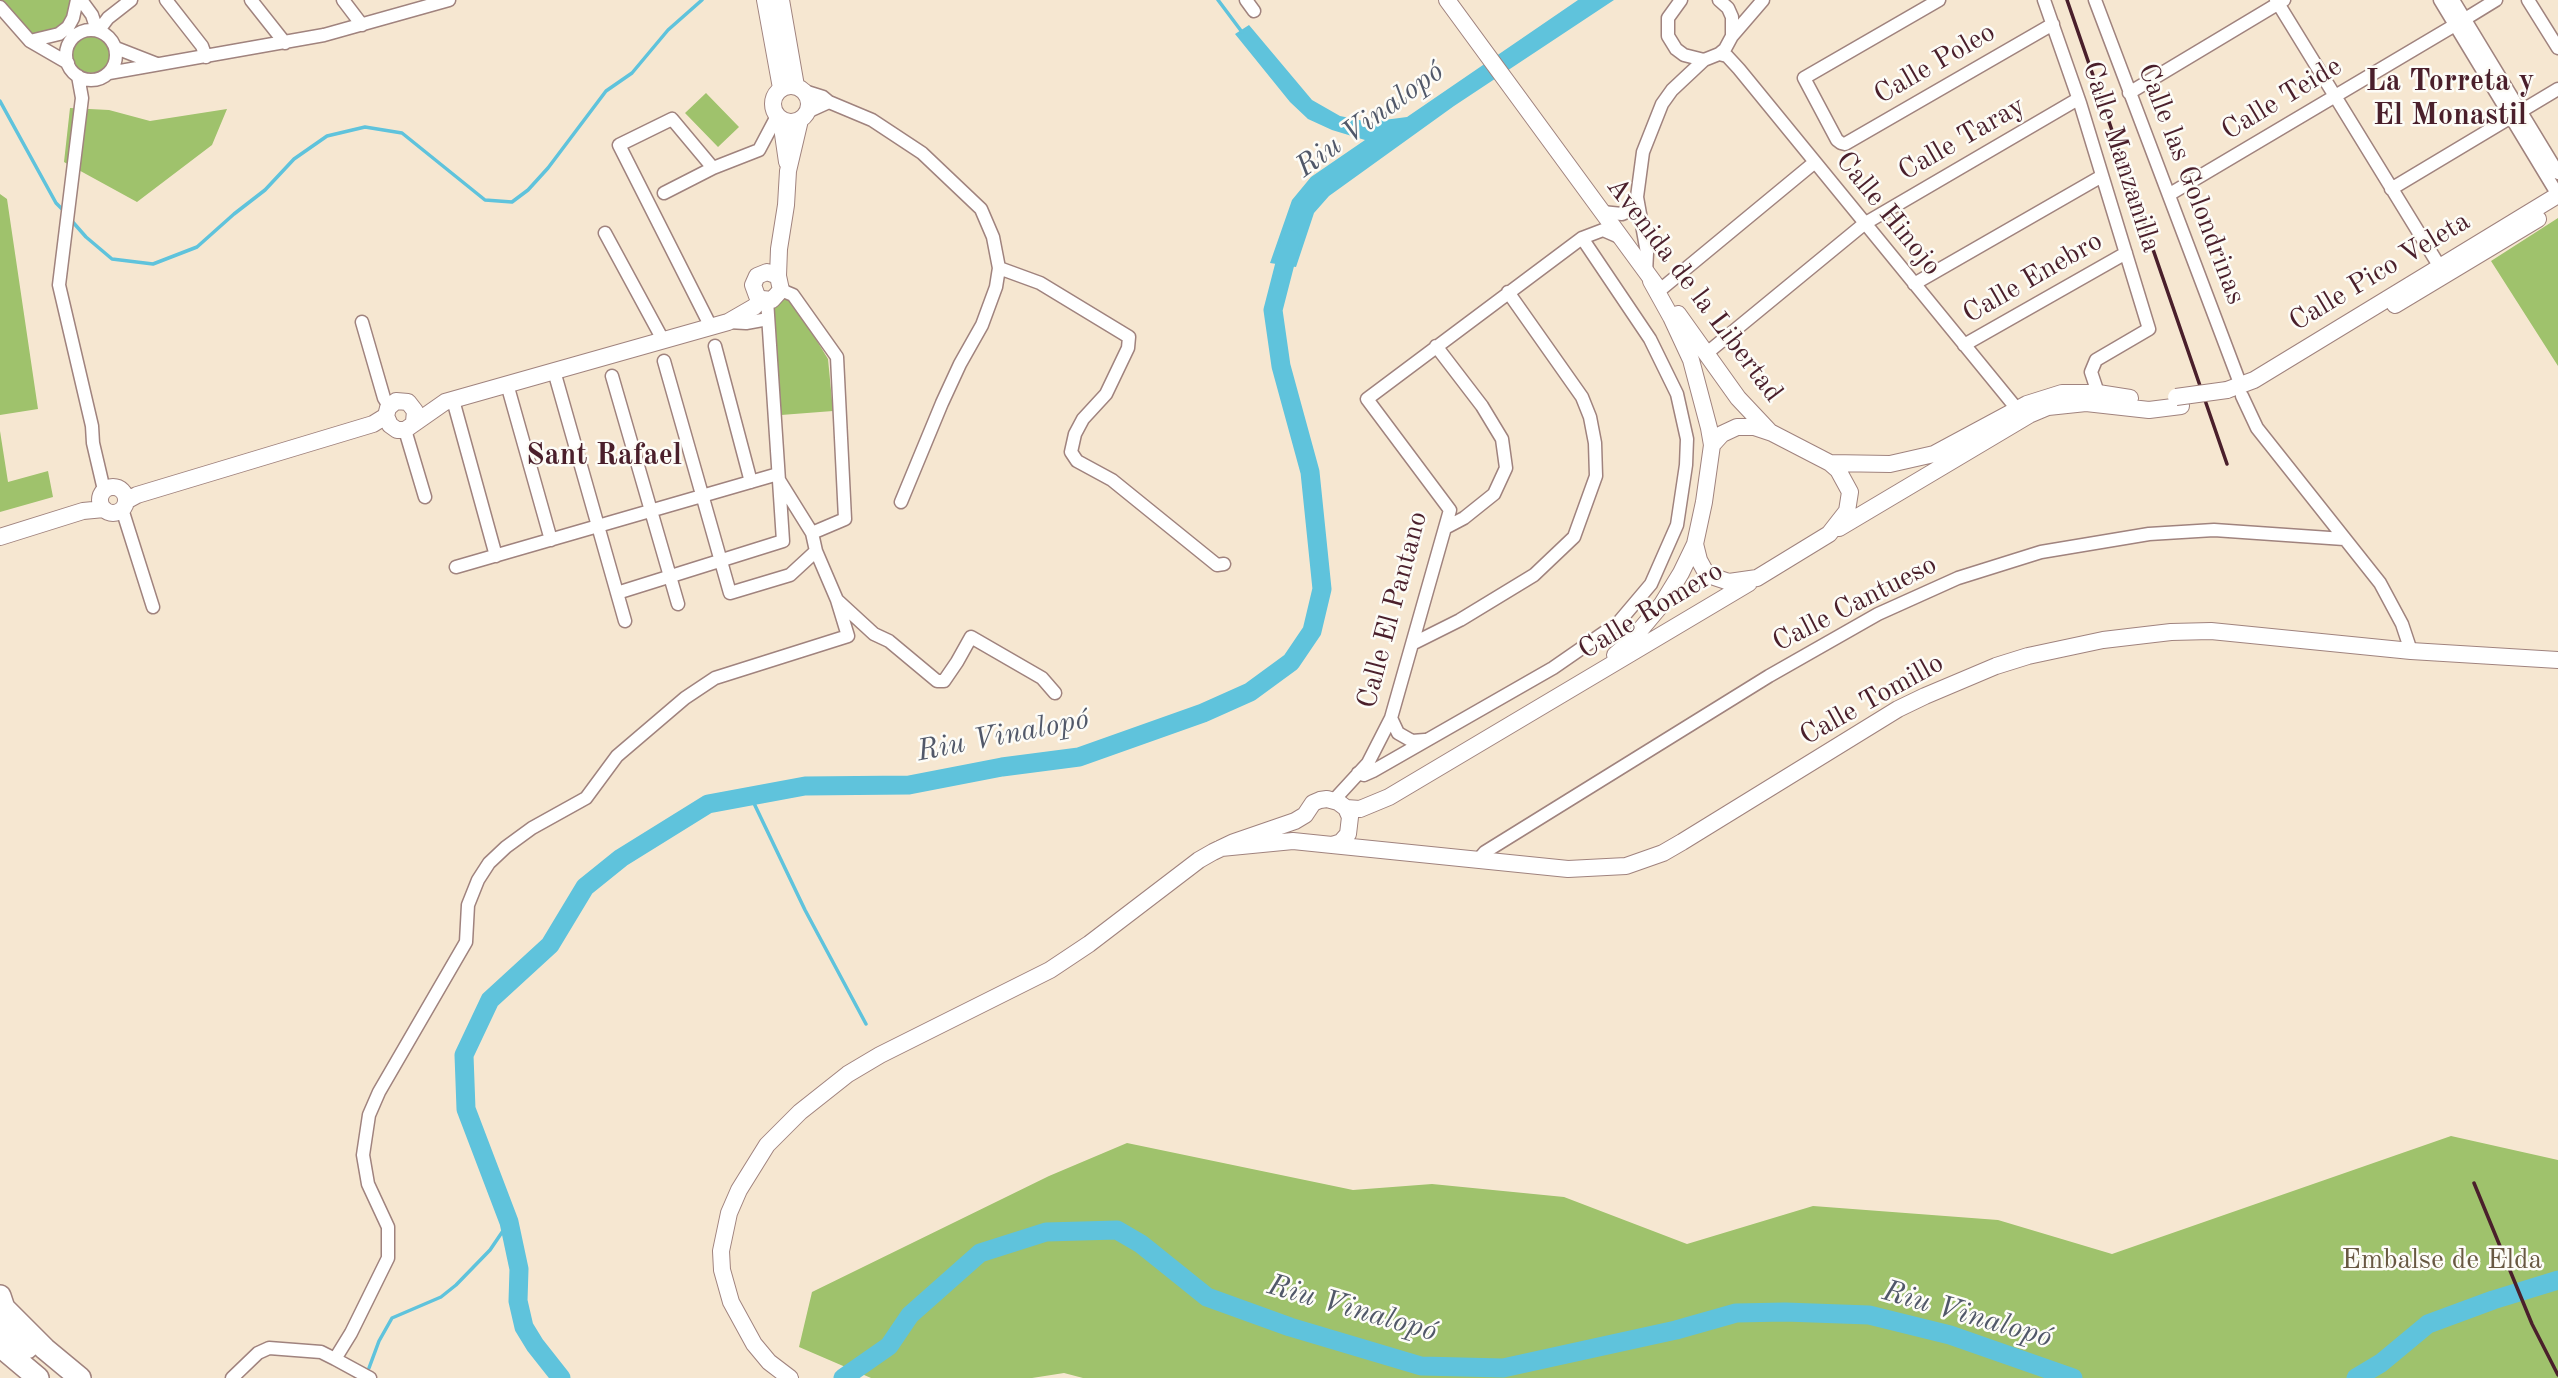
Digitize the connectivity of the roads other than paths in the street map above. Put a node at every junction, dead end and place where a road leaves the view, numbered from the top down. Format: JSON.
{"nodes":[{"id":1,"x":79,"y":0,"type":"edge"},
{"id":2,"x":131,"y":0,"type":"edge"},
{"id":3,"x":166,"y":0,"type":"edge"},
{"id":4,"x":251,"y":0,"type":"edge"},
{"id":5,"x":343,"y":0,"type":"edge"},
{"id":6,"x":449,"y":0,"type":"edge"},
{"id":7,"x":765,"y":0,"type":"edge"},
{"id":8,"x":781,"y":0,"type":"edge"},
{"id":9,"x":1246,"y":0,"type":"edge"},
{"id":10,"x":1447,"y":0,"type":"edge"},
{"id":11,"x":1681,"y":0,"type":"edge"},
{"id":12,"x":1939,"y":0,"type":"edge"},
{"id":13,"x":2044,"y":0,"type":"edge"},
{"id":14,"x":2095,"y":0,"type":"edge"},
{"id":15,"x":2440,"y":0,"type":"edge"},
{"id":16,"x":2453,"y":0,"type":"edge"},
{"id":17,"x":2496,"y":0,"type":"edge"},
{"id":18,"x":2528,"y":0,"type":"edge"},
{"id":19,"x":2279,"y":1,"type":"edge"},
{"id":20,"x":434,"y":2,"type":"edge"},
{"id":21,"x":1724,"y":3,"type":"edge"},
{"id":22,"x":1760,"y":4,"type":"edge"},
{"id":23,"x":0,"y":7,"type":"edge"},
{"id":24,"x":1254,"y":11,"type":"dead end"},
{"id":25,"x":92,"y":15,"type":"junction"},
{"id":26,"x":108,"y":18,"type":"junction"},
{"id":27,"x":2460,"y":22,"type":"junction"},
{"id":28,"x":2053,"y":24,"type":"junction"},
{"id":29,"x":362,"y":25,"type":"junction"},
{"id":30,"x":2553,"y":28,"type":"edge"},
{"id":31,"x":98,"y":30,"type":"junction"},
{"id":32,"x":1732,"y":36,"type":"junction"},
{"id":33,"x":30,"y":41,"type":"junction"},
{"id":34,"x":285,"y":43,"type":"junction"},
{"id":35,"x":116,"y":48,"type":"junction"},
{"id":36,"x":2558,"y":48,"type":"edge"},
{"id":37,"x":1719,"y":54,"type":"junction"},
{"id":38,"x":1684,"y":55,"type":"junction"},
{"id":39,"x":206,"y":58,"type":"junction"},
{"id":40,"x":1704,"y":60,"type":"junction"},
{"id":41,"x":68,"y":63,"type":"junction"},
{"id":42,"x":161,"y":65,"type":"junction"},
{"id":43,"x":109,"y":73,"type":"junction"},
{"id":44,"x":78,"y":76,"type":"junction"},
{"id":45,"x":1680,"y":79,"type":"junction"},
{"id":46,"x":94,"y":80,"type":"junction"},
{"id":47,"x":794,"y":88,"type":"junction"},
{"id":48,"x":2558,"y":89,"type":"edge"},
{"id":49,"x":2129,"y":93,"type":"junction"},
{"id":50,"x":2334,"y":96,"type":"junction"},
{"id":51,"x":82,"y":98,"type":"junction"},
{"id":52,"x":2078,"y":99,"type":"junction"},
{"id":53,"x":829,"y":102,"type":"junction"},
{"id":54,"x":2516,"y":115,"type":"junction"},
{"id":55,"x":803,"y":116,"type":"junction"},
{"id":56,"x":779,"y":118,"type":"junction"},
{"id":57,"x":1815,"y":162,"type":"junction"},
{"id":58,"x":713,"y":168,"type":"junction"},
{"id":59,"x":788,"y":171,"type":"junction"},
{"id":60,"x":2558,"y":173,"type":"edge"},
{"id":61,"x":2102,"y":176,"type":"junction"},
{"id":62,"x":2391,"y":189,"type":"junction"},
{"id":63,"x":664,"y":193,"type":"dead end"},
{"id":64,"x":2170,"y":194,"type":"junction"},
{"id":65,"x":2558,"y":195,"type":"edge"},
{"id":66,"x":1637,"y":197,"type":"junction"},
{"id":67,"x":1591,"y":198,"type":"junction"},
{"id":68,"x":2558,"y":207,"type":"edge"},
{"id":69,"x":1602,"y":212,"type":"junction"},
{"id":70,"x":1864,"y":224,"type":"junction"},
{"id":71,"x":605,"y":233,"type":"dead end"},
{"id":72,"x":1582,"y":238,"type":"junction"},
{"id":73,"x":1622,"y":239,"type":"junction"},
{"id":74,"x":2126,"y":253,"type":"junction"},
{"id":75,"x":999,"y":268,"type":"junction"},
{"id":76,"x":2442,"y":271,"type":"junction"},
{"id":77,"x":776,"y":279,"type":"junction"},
{"id":78,"x":1652,"y":281,"type":"junction"},
{"id":79,"x":1914,"y":284,"type":"junction"},
{"id":80,"x":1508,"y":292,"type":"junction"},
{"id":81,"x":761,"y":297,"type":"junction"},
{"id":82,"x":733,"y":318,"type":"junction"},
{"id":83,"x":768,"y":319,"type":"junction"},
{"id":84,"x":362,"y":322,"type":"dead end"},
{"id":85,"x":711,"y":327,"type":"junction"},
{"id":86,"x":663,"y":340,"type":"junction"},
{"id":87,"x":1964,"y":345,"type":"junction"},
{"id":88,"x":715,"y":346,"type":"dead end"},
{"id":89,"x":1436,"y":346,"type":"junction"},
{"id":90,"x":1707,"y":353,"type":"junction"},
{"id":91,"x":664,"y":361,"type":"dead end"},
{"id":92,"x":554,"y":371,"type":"junction"},
{"id":93,"x":612,"y":376,"type":"dead end"},
{"id":94,"x":508,"y":384,"type":"junction"},
{"id":95,"x":2235,"y":392,"type":"junction"},
{"id":96,"x":2098,"y":393,"type":"junction"},
{"id":97,"x":449,"y":401,"type":"junction"},
{"id":98,"x":2179,"y":402,"type":"junction"},
{"id":99,"x":2017,"y":410,"type":"junction"},
{"id":100,"x":393,"y":420,"type":"junction"},
{"id":101,"x":1772,"y":433,"type":"junction"},
{"id":102,"x":1712,"y":445,"type":"junction"},
{"id":103,"x":1966,"y":445,"type":"junction"},
{"id":104,"x":1830,"y":463,"type":"junction"},
{"id":105,"x":779,"y":477,"type":"junction"},
{"id":106,"x":751,"y":482,"type":"junction"},
{"id":107,"x":703,"y":496,"type":"junction"},
{"id":108,"x":425,"y":497,"type":"dead end"},
{"id":109,"x":117,"y":502,"type":"junction"},
{"id":110,"x":901,"y":502,"type":"dead end"},
{"id":111,"x":651,"y":511,"type":"junction"},
{"id":112,"x":598,"y":526,"type":"junction"},
{"id":113,"x":1445,"y":528,"type":"junction"},
{"id":114,"x":812,"y":533,"type":"junction"},
{"id":115,"x":1829,"y":534,"type":"junction"},
{"id":116,"x":0,"y":537,"type":"edge"},
{"id":117,"x":2344,"y":539,"type":"junction"},
{"id":118,"x":551,"y":540,"type":"junction"},
{"id":119,"x":1695,"y":544,"type":"junction"},
{"id":120,"x":816,"y":551,"type":"junction"},
{"id":121,"x":496,"y":555,"type":"junction"},
{"id":122,"x":721,"y":561,"type":"junction"},
{"id":123,"x":1224,"y":564,"type":"dead end"},
{"id":124,"x":456,"y":567,"type":"dead end"},
{"id":125,"x":670,"y":576,"type":"junction"},
{"id":126,"x":1757,"y":578,"type":"junction"},
{"id":127,"x":617,"y":593,"type":"junction"},
{"id":128,"x":837,"y":600,"type":"junction"},
{"id":129,"x":678,"y":604,"type":"dead end"},
{"id":130,"x":153,"y":607,"type":"dead end"},
{"id":131,"x":625,"y":621,"type":"dead end"},
{"id":132,"x":1412,"y":644,"type":"junction"},
{"id":133,"x":2411,"y":651,"type":"junction"},
{"id":134,"x":2558,"y":660,"type":"edge"},
{"id":135,"x":1572,"y":688,"type":"junction"},
{"id":136,"x":1055,"y":693,"type":"dead end"},
{"id":137,"x":1391,"y":718,"type":"junction"},
{"id":138,"x":1427,"y":740,"type":"junction"},
{"id":139,"x":1358,"y":774,"type":"junction"},
{"id":140,"x":1389,"y":797,"type":"junction"},
{"id":141,"x":1340,"y":804,"type":"junction"},
{"id":142,"x":1305,"y":815,"type":"junction"},
{"id":143,"x":1350,"y":829,"type":"junction"},
{"id":144,"x":1314,"y":842,"type":"junction"},
{"id":145,"x":1332,"y":845,"type":"junction"},
{"id":146,"x":1221,"y":848,"type":"junction"},
{"id":147,"x":1378,"y":849,"type":"junction"},
{"id":148,"x":1479,"y":859,"type":"junction"},
{"id":149,"x":0,"y":1296,"type":"edge"},
{"id":150,"x":0,"y":1326,"type":"edge"},
{"id":151,"x":0,"y":1346,"type":"edge"},
{"id":152,"x":0,"y":1359,"type":"edge"},
{"id":153,"x":335,"y":1359,"type":"junction"},
{"id":154,"x":30,"y":1372,"type":"edge"},
{"id":155,"x":63,"y":1378,"type":"edge"},
{"id":156,"x":80,"y":1378,"type":"edge"},
{"id":157,"x":232,"y":1378,"type":"edge"},
{"id":158,"x":370,"y":1378,"type":"edge"},
{"id":159,"x":790,"y":1378,"type":"edge"}],
"edges":[{"from":1,"to":25,"type":"street"},
{"from":1,"to":33,"type":"street"},
{"from":2,"to":26,"type":"street"},
{"from":3,"to":39,"type":"street"},
{"from":4,"to":34,"type":"street"},
{"from":5,"to":29,"type":"street"},
{"from":6,"to":20,"type":"street"},
{"from":7,"to":47,"type":"main road"},
{"from":8,"to":47,"type":"main road"},
{"from":9,"to":24,"type":"street"},
{"from":10,"to":67,"type":"main road","name":"Avenida de la Libertad"},
{"from":11,"to":38,"type":"street"},
{"from":12,"to":28,"type":"street","name":"Calle Poleo"},
{"from":13,"to":28,"type":"street","name":"Calle Manzanilla"},
{"from":14,"to":49,"type":"street","name":"Calle las Golondrinas"},
{"from":15,"to":27,"type":"street"},
{"from":16,"to":27,"type":"street"},
{"from":17,"to":27,"type":"street","name":"Calle Teide"},
{"from":18,"to":30,"type":"street"},
{"from":19,"to":49,"type":"street"},
{"from":19,"to":50,"type":"street"},
{"from":20,"to":29,"type":"street"},
{"from":21,"to":22,"type":"street"},
{"from":21,"to":32,"type":"street"},
{"from":22,"to":32,"type":"street"},
{"from":23,"to":33,"type":"street"},
{"from":25,"to":26,"type":"street"},
{"from":25,"to":31,"type":"street"},
{"from":26,"to":31,"type":"street"},
{"from":27,"to":50,"type":"street","name":"Calle Teide"},
{"from":27,"to":54,"type":"street"},
{"from":28,"to":52,"type":"street","name":"Calle Manzanilla"},
{"from":29,"to":34,"type":"street"},
{"from":30,"to":36,"type":"street"},
{"from":31,"to":35,"type":"street"},
{"from":31,"to":41,"type":"street"},
{"from":32,"to":37,"type":"street"},
{"from":33,"to":41,"type":"street"},
{"from":34,"to":39,"type":"street"},
{"from":35,"to":42,"type":"street"},
{"from":35,"to":43,"type":"street"},
{"from":37,"to":40,"type":"street"},
{"from":37,"to":57,"type":"street","name":"Calle Hinojo"},
{"from":38,"to":40,"type":"street"},
{"from":38,"to":45,"type":"street"},
{"from":39,"to":42,"type":"street"},
{"from":40,"to":45,"type":"street"},
{"from":41,"to":44,"type":"street"},
{"from":42,"to":43,"type":"street"},
{"from":43,"to":46,"type":"street"},
{"from":44,"to":46,"type":"street"},
{"from":44,"to":51,"type":"street"},
{"from":45,"to":66,"type":"street"},
{"from":46,"to":51,"type":"street"},
{"from":47,"to":53,"type":"street"},
{"from":47,"to":55,"type":"main road"},
{"from":47,"to":56,"type":"main road"},
{"from":48,"to":54,"type":"street"},
{"from":49,"to":64,"type":"street","name":"Calle las Golondrinas"},
{"from":50,"to":62,"type":"street"},
{"from":50,"to":64,"type":"street","name":"Calle Teide"},
{"from":51,"to":109,"type":"street"},
{"from":52,"to":61,"type":"street","name":"Calle Manzanilla"},
{"from":52,"to":70,"type":"street","name":"Calle Taray"},
{"from":53,"to":55,"type":"street"},
{"from":53,"to":75,"type":"street"},
{"from":54,"to":60,"type":"street"},
{"from":54,"to":62,"type":"street"},
{"from":54,"to":65,"type":"street"},
{"from":55,"to":56,"type":"main road"},
{"from":55,"to":59,"type":"main road"},
{"from":56,"to":58,"type":"street"},
{"from":56,"to":59,"type":"main road"},
{"from":57,"to":70,"type":"street","name":"Calle Hinojo"},
{"from":57,"to":78,"type":"street"},
{"from":58,"to":63,"type":"street"},
{"from":58,"to":85,"type":"street"},
{"from":59,"to":77,"type":"main road"},
{"from":61,"to":74,"type":"street","name":"Calle Manzanilla"},
{"from":61,"to":79,"type":"street"},
{"from":62,"to":76,"type":"street"},
{"from":64,"to":95,"type":"street","name":"Calle las Golondrinas"},
{"from":65,"to":76,"type":"main road","name":"Calle Pico Veleta"},
{"from":66,"to":69,"type":"street"},
{"from":66,"to":78,"type":"street"},
{"from":67,"to":69,"type":"main road","name":"Avenida de la Libertad"},
{"from":67,"to":72,"type":"street"},
{"from":68,"to":76,"type":"main road","name":"Calle Pico Veleta"},
{"from":69,"to":73,"type":"main road","name":"Avenida de la Libertad"},
{"from":70,"to":79,"type":"street","name":"Calle Hinojo"},
{"from":70,"to":90,"type":"street","name":"Calle Taray"},
{"from":71,"to":86,"type":"street"},
{"from":72,"to":73,"type":"street"},
{"from":72,"to":80,"type":"street"},
{"from":72,"to":138,"type":"street"},
{"from":73,"to":78,"type":"main road","name":"Avenida de la Libertad"},
{"from":74,"to":87,"type":"street","name":"Calle Enebro"},
{"from":74,"to":96,"type":"street","name":"Calle Manzanilla"},
{"from":75,"to":110,"type":"street"},
{"from":75,"to":123,"type":"street"},
{"from":76,"to":95,"type":"main road","name":"Calle Pico Veleta"},
{"from":77,"to":81,"type":"main road"},
{"from":77,"to":81,"type":"main road"},
{"from":77,"to":114,"type":"street"},
{"from":78,"to":90,"type":"main road","name":"Avenida de la Libertad"},
{"from":78,"to":102,"type":"main road"},
{"from":79,"to":87,"type":"street","name":"Calle Hinojo"},
{"from":80,"to":89,"type":"street"},
{"from":80,"to":132,"type":"street"},
{"from":81,"to":82,"type":"main road"},
{"from":81,"to":83,"type":"street"},
{"from":82,"to":83,"type":"street"},
{"from":82,"to":85,"type":"main road"},
{"from":83,"to":105,"type":"street"},
{"from":84,"to":100,"type":"street"},
{"from":85,"to":86,"type":"main road"},
{"from":86,"to":92,"type":"main road"},
{"from":87,"to":99,"type":"street","name":"Calle Hinojo"},
{"from":88,"to":106,"type":"street"},
{"from":89,"to":113,"type":"street"},
{"from":89,"to":113,"type":"street","name":"Calle El Pantano"},
{"from":90,"to":101,"type":"main road","name":"Avenida de la Libertad"},
{"from":91,"to":107,"type":"street"},
{"from":92,"to":94,"type":"main road"},
{"from":92,"to":112,"type":"street"},
{"from":93,"to":111,"type":"street"},
{"from":94,"to":97,"type":"main road"},
{"from":94,"to":118,"type":"street"},
{"from":95,"to":98,"type":"main road"},
{"from":95,"to":117,"type":"street","name":"Calle las Golondrinas"},
{"from":96,"to":98,"type":"main road"},
{"from":96,"to":99,"type":"main road"},
{"from":97,"to":100,"type":"main road"},
{"from":97,"to":100,"type":"main road"},
{"from":97,"to":121,"type":"street"},
{"from":98,"to":103,"type":"main road"},
{"from":99,"to":103,"type":"main road"},
{"from":100,"to":108,"type":"street"},
{"from":100,"to":109,"type":"main road"},
{"from":101,"to":102,"type":"main road"},
{"from":101,"to":104,"type":"main road"},
{"from":102,"to":119,"type":"main road"},
{"from":103,"to":104,"type":"main road"},
{"from":103,"to":115,"type":"main road"},
{"from":104,"to":115,"type":"main road"},
{"from":105,"to":106,"type":"street"},
{"from":105,"to":114,"type":"street"},
{"from":105,"to":122,"type":"street"},
{"from":106,"to":107,"type":"street"},
{"from":107,"to":111,"type":"street"},
{"from":107,"to":122,"type":"street"},
{"from":109,"to":116,"type":"main road"},
{"from":109,"to":130,"type":"street"},
{"from":111,"to":112,"type":"street"},
{"from":111,"to":125,"type":"street"},
{"from":112,"to":118,"type":"street"},
{"from":112,"to":127,"type":"street"},
{"from":113,"to":132,"type":"street","name":"Calle El Pantano"},
{"from":114,"to":120,"type":"street"},
{"from":115,"to":126,"type":"main road"},
{"from":117,"to":133,"type":"street","name":"Calle las Golondrinas"},
{"from":117,"to":148,"type":"street","name":"Calle Cantueso"},
{"from":118,"to":121,"type":"street"},
{"from":119,"to":126,"type":"main road"},
{"from":119,"to":135,"type":"main road","name":"Calle Romero"},
{"from":120,"to":122,"type":"street"},
{"from":120,"to":128,"type":"street"},
{"from":121,"to":124,"type":"street"},
{"from":122,"to":125,"type":"street"},
{"from":125,"to":127,"type":"street"},
{"from":125,"to":129,"type":"street"},
{"from":126,"to":135,"type":"main road","name":"Calle Romero"},
{"from":127,"to":131,"type":"street"},
{"from":128,"to":136,"type":"street"},
{"from":128,"to":153,"type":"street"},
{"from":132,"to":137,"type":"street","name":"Calle El Pantano"},
{"from":133,"to":134,"type":"main road","name":"Calle Tomillo"},
{"from":133,"to":148,"type":"main road","name":"Calle Tomillo"},
{"from":135,"to":140,"type":"main road","name":"Calle Romero"},
{"from":137,"to":138,"type":"street"},
{"from":137,"to":139,"type":"street","name":"Calle El Pantano"},
{"from":138,"to":139,"type":"street"},
{"from":139,"to":141,"type":"street","name":"Calle El Pantano"},
{"from":140,"to":141,"type":"main road","name":"Calle Romero"},
{"from":140,"to":143,"type":"main road","name":"Calle Romero"},
{"from":141,"to":142,"type":"main road"},
{"from":141,"to":143,"type":"main road"},
{"from":142,"to":144,"type":"main road"},
{"from":142,"to":146,"type":"main road"},
{"from":143,"to":145,"type":"main road"},
{"from":143,"to":147,"type":"main road","name":"Calle Tomillo"},
{"from":144,"to":145,"type":"main road"},
{"from":144,"to":146,"type":"main road"},
{"from":145,"to":147,"type":"main road","name":"Calle Tomillo"},
{"from":146,"to":159,"type":"main road"},
{"from":147,"to":148,"type":"main road","name":"Calle Tomillo"},
{"from":149,"to":156,"type":"highway"},
{"from":150,"to":155,"type":"highway"},
{"from":151,"to":154,"type":"highway"},
{"from":152,"to":154,"type":"highway"},
{"from":153,"to":157,"type":"street"},
{"from":153,"to":158,"type":"street"}]}
